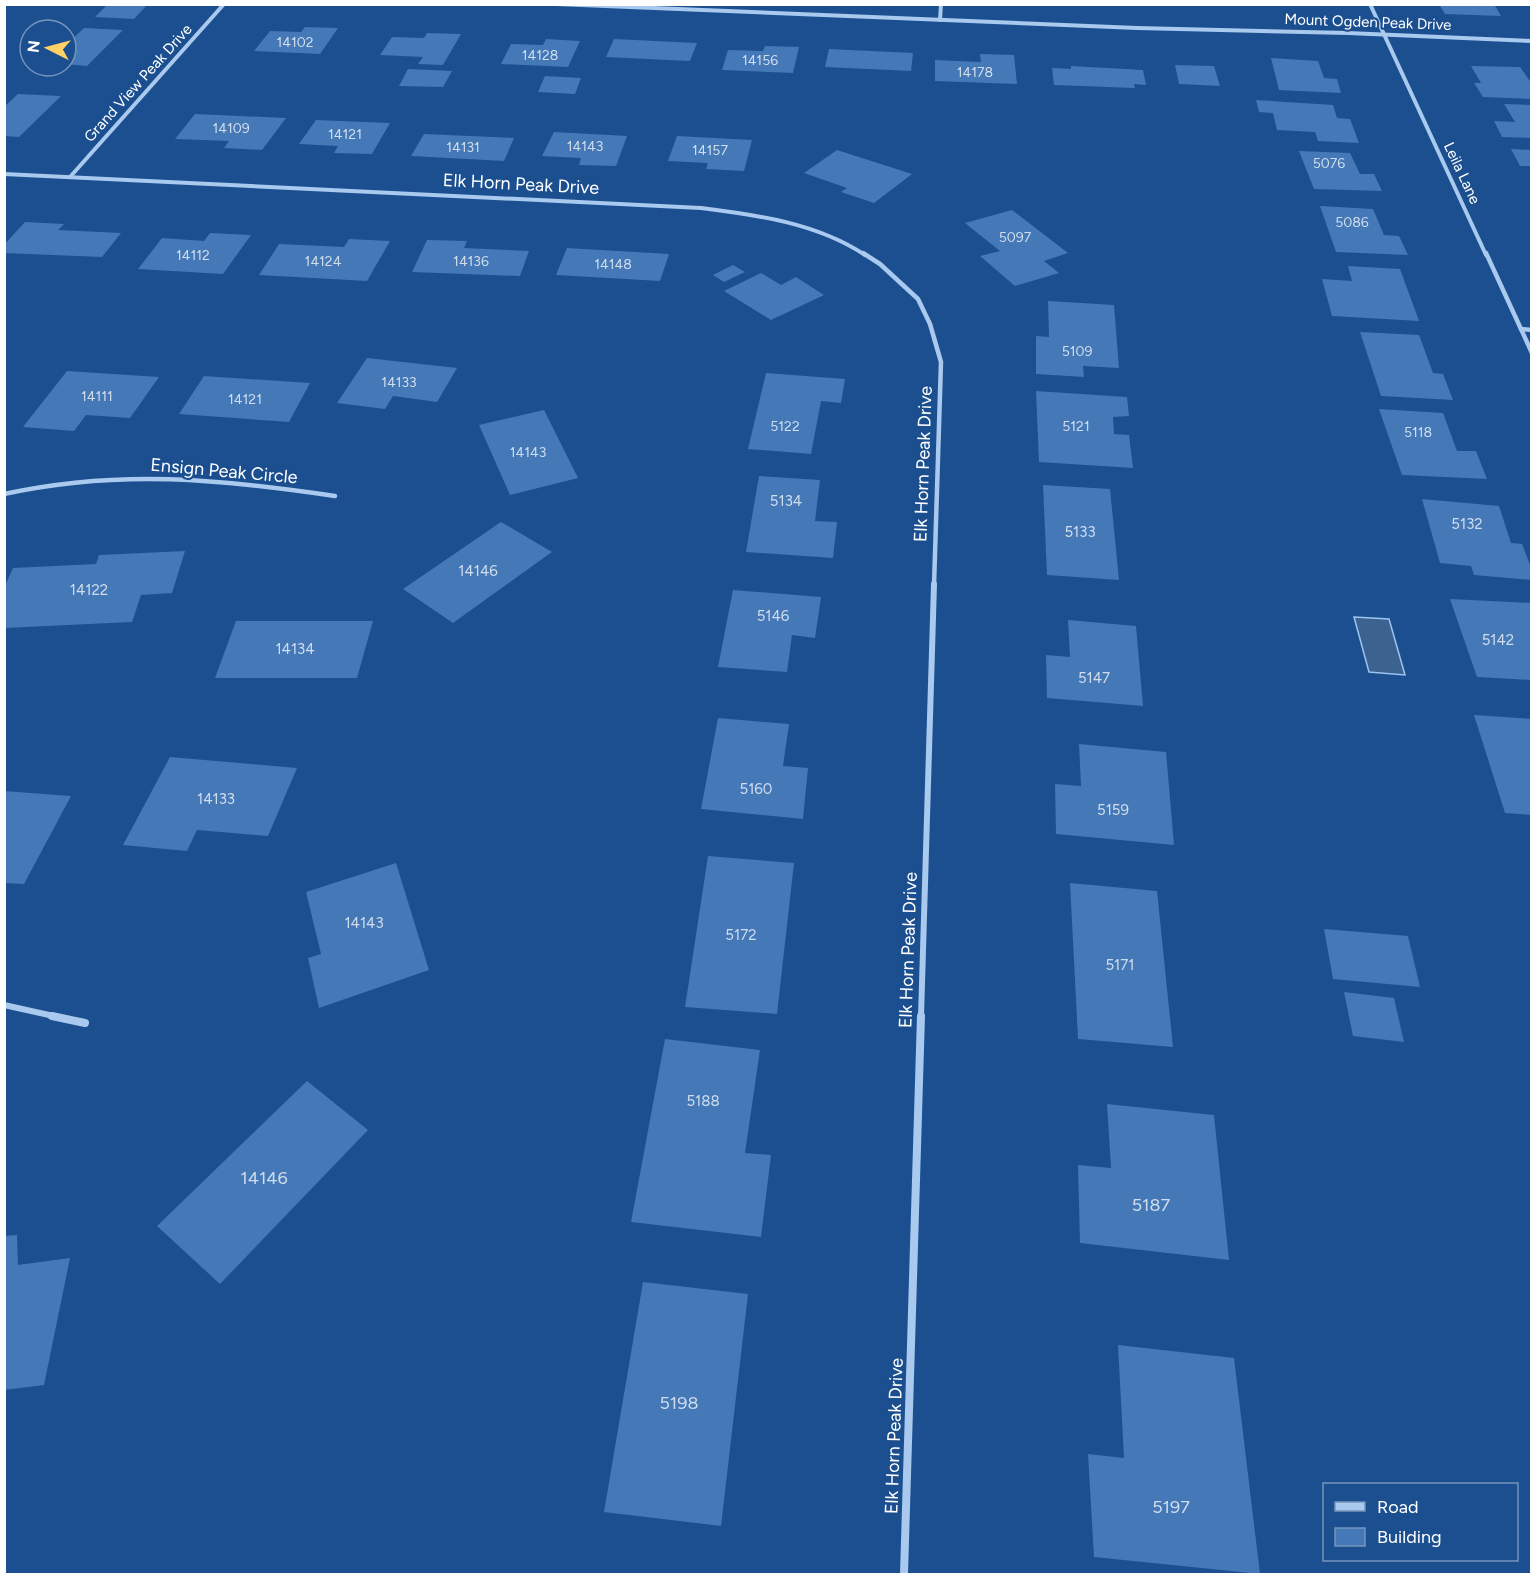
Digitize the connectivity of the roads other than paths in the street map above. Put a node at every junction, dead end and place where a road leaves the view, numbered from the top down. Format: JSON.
{"nodes":[{"id":1,"x":224,"y":4,"type":"edge"},
{"id":2,"x":556,"y":4,"type":"edge"},
{"id":3,"x":941,"y":4,"type":"edge"},
{"id":4,"x":1370,"y":4,"type":"edge"},
{"id":5,"x":940,"y":20,"type":"junction"},
{"id":6,"x":1385,"y":35,"type":"junction"},
{"id":7,"x":1532,"y":41,"type":"edge"},
{"id":8,"x":4,"y":174,"type":"edge"},
{"id":9,"x":70,"y":177,"type":"junction"},
{"id":10,"x":1521,"y":329,"type":"junction"},
{"id":11,"x":1532,"y":330,"type":"edge"},
{"id":12,"x":1532,"y":353,"type":"edge"},
{"id":13,"x":4,"y":495,"type":"edge"},
{"id":14,"x":335,"y":496,"type":"dead end"},
{"id":15,"x":4,"y":1005,"type":"edge"},
{"id":16,"x":85,"y":1023,"type":"dead end"},
{"id":17,"x":904,"y":1575,"type":"edge"}],
"edges":[{"from":1,"to":9,"type":"street","name":"Grand View Peak Drive"},
{"from":2,"to":5,"type":"street","name":"Mount Ogden Peak Drive"},
{"from":3,"to":5,"type":"street"},
{"from":4,"to":6,"type":"street","name":"Leila Lane"},
{"from":5,"to":6,"type":"street","name":"Mount Ogden Peak Drive"},
{"from":6,"to":7,"type":"street","name":"Mount Ogden Peak Drive"},
{"from":6,"to":10,"type":"street","name":"Leila Lane"},
{"from":8,"to":9,"type":"street","name":"Elk Horn Peak Drive"},
{"from":9,"to":17,"type":"street","name":"Elk Horn Peak Drive"},
{"from":10,"to":11,"type":"street"},
{"from":10,"to":12,"type":"street","name":"Leila Lane"},
{"from":13,"to":14,"type":"street","name":"Ensign Peak Circle"},
{"from":15,"to":16,"type":"street"}]}
